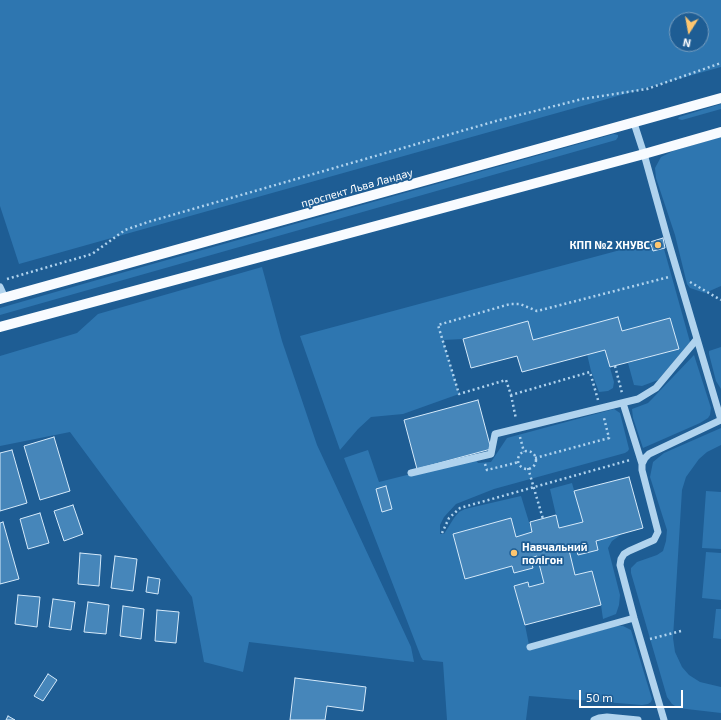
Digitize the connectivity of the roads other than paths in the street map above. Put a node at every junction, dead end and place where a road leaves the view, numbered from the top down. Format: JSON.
{"nodes":[{"id":1,"x":721,"y":98,"type":"edge"},
{"id":2,"x":634,"y":123,"type":"junction"},
{"id":3,"x":721,"y":132,"type":"edge"},
{"id":4,"x":644,"y":154,"type":"junction"},
{"id":5,"x":0,"y":287,"type":"edge"},
{"id":6,"x":2,"y":299,"type":"edge"},
{"id":7,"x":0,"y":327,"type":"edge"},
{"id":8,"x":697,"y":339,"type":"junction"},
{"id":9,"x":624,"y":402,"type":"junction"},
{"id":10,"x":721,"y":420,"type":"edge"},
{"id":11,"x":642,"y":461,"type":"junction"},
{"id":12,"x":411,"y":474,"type":"dead end"},
{"id":13,"x":634,"y":618,"type":"junction"},
{"id":14,"x":530,"y":648,"type":"dead end"},
{"id":15,"x":594,"y":720,"type":"edge"},
{"id":16,"x":638,"y":720,"type":"edge"},
{"id":17,"x":664,"y":720,"type":"edge"}],
"edges":[{"from":1,"to":2,"type":"main road","name":"проспект Льва Ландау"},
{"from":2,"to":4,"type":"lane"},
{"from":2,"to":6,"type":"main road","name":"проспект Льва Ландау"},
{"from":3,"to":4,"type":"main road"},
{"from":4,"to":7,"type":"main road"},
{"from":4,"to":8,"type":"lane"},
{"from":5,"to":6,"type":"lane"},
{"from":8,"to":9,"type":"lane"},
{"from":8,"to":10,"type":"lane"},
{"from":9,"to":11,"type":"lane"},
{"from":9,"to":12,"type":"lane"},
{"from":10,"to":11,"type":"lane"},
{"from":11,"to":13,"type":"lane"},
{"from":13,"to":14,"type":"lane"},
{"from":13,"to":17,"type":"lane"},
{"from":15,"to":16,"type":"lane"}]}
